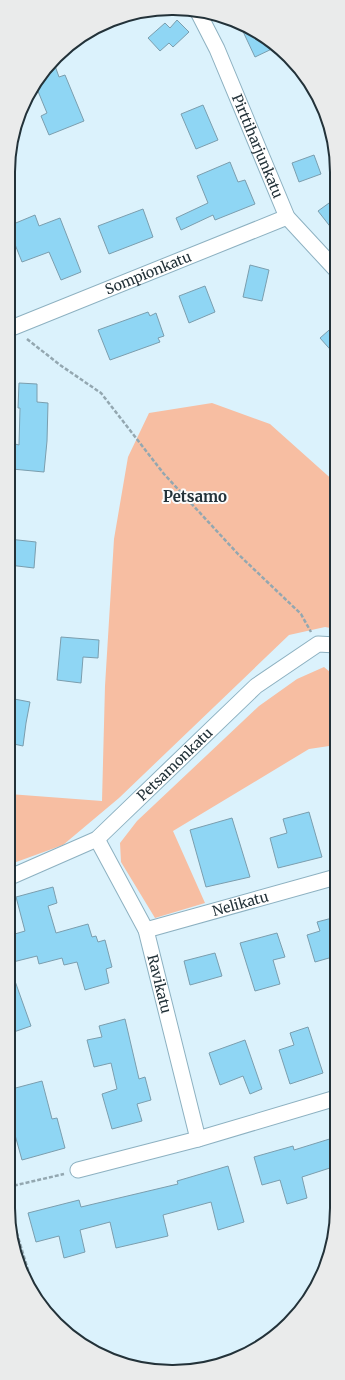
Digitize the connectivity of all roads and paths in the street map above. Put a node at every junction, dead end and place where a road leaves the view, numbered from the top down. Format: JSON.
{"nodes":[{"id":1,"x":201,"y":18,"type":"edge"},
{"id":2,"x":286,"y":216,"type":"junction"},
{"id":3,"x":330,"y":264,"type":"edge"},
{"id":4,"x":15,"y":326,"type":"edge"},
{"id":5,"x":15,"y":331,"type":"edge"},
{"id":6,"x":318,"y":644,"type":"junction"},
{"id":7,"x":330,"y":645,"type":"edge"},
{"id":8,"x":97,"y":839,"type":"junction"},
{"id":9,"x":15,"y":875,"type":"edge"},
{"id":10,"x":330,"y":879,"type":"edge"},
{"id":11,"x":146,"y":930,"type":"junction"},
{"id":12,"x":330,"y":1100,"type":"edge"},
{"id":13,"x":198,"y":1139,"type":"junction"},
{"id":14,"x":78,"y":1170,"type":"joint"},
{"id":15,"x":15,"y":1185,"type":"edge"},
{"id":16,"x":17,"y":1235,"type":"edge"},
{"id":17,"x":28,"y":1271,"type":"edge"}],
"edges":[{"from":1,"to":2,"type":"street","name":"Pirttiharjunkatu"},
{"from":2,"to":3,"type":"street","name":"Pirttiharjunkatu"},
{"from":2,"to":4,"type":"street","name":"Sompionkatu"},
{"from":5,"to":6,"type":"path"},
{"from":6,"to":7,"type":"street"},
{"from":6,"to":8,"type":"street","name":"Petsamonkatu"},
{"from":8,"to":9,"type":"street","name":"Petsamonkatu"},
{"from":8,"to":11,"type":"street","name":"Ravikatu"},
{"from":10,"to":11,"type":"street","name":"Nelikatu"},
{"from":11,"to":13,"type":"street","name":"Ravikatu"},
{"from":12,"to":13,"type":"street"},
{"from":13,"to":14,"type":"street"},
{"from":14,"to":15,"type":"path"},
{"from":16,"to":17,"type":"path"}]}
